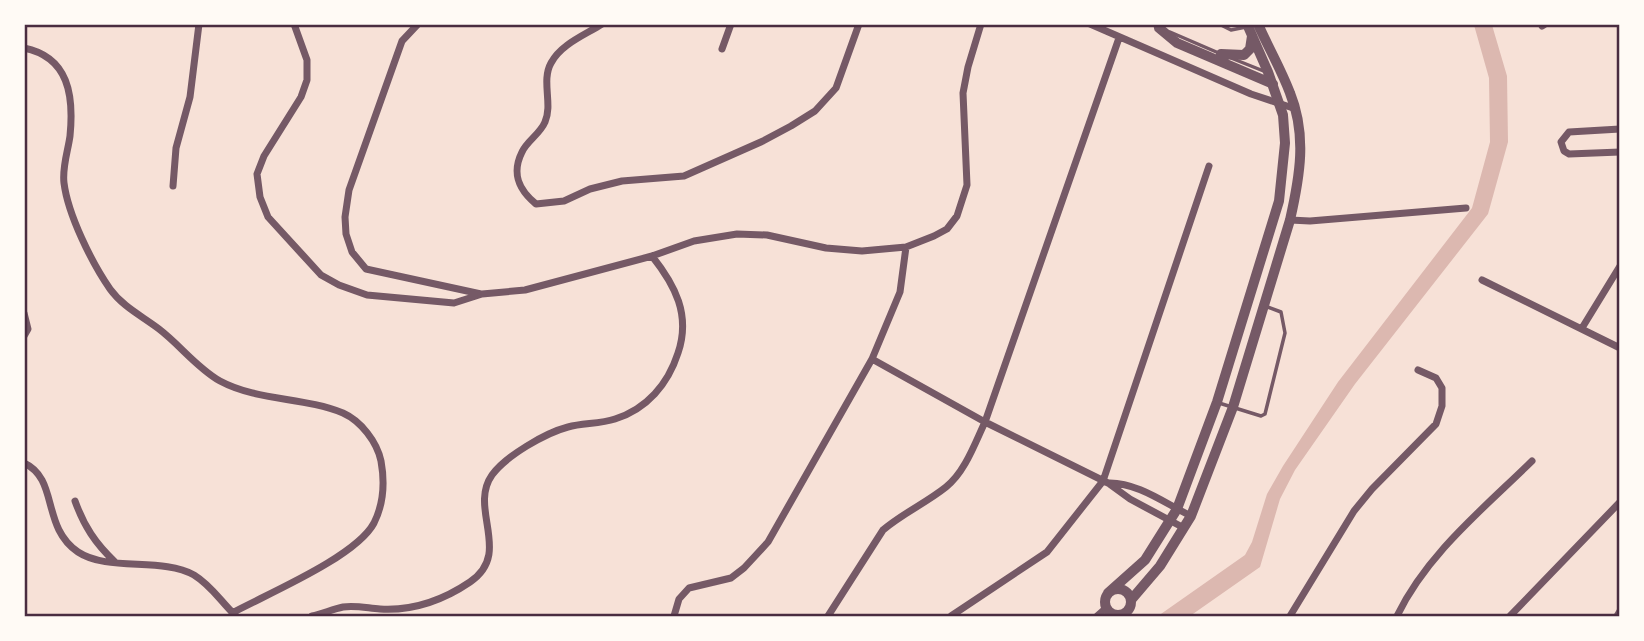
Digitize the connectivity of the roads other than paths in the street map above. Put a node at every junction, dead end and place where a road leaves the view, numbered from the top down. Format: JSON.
{"nodes":[{"id":1,"x":199,"y":24,"type":"edge"},
{"id":2,"x":294,"y":24,"type":"edge"},
{"id":3,"x":418,"y":24,"type":"edge"},
{"id":4,"x":602,"y":24,"type":"edge"},
{"id":5,"x":731,"y":24,"type":"edge"},
{"id":6,"x":859,"y":24,"type":"edge"},
{"id":7,"x":981,"y":24,"type":"edge"},
{"id":8,"x":1090,"y":24,"type":"edge"},
{"id":9,"x":1219,"y":24,"type":"edge"},
{"id":10,"x":1155,"y":26,"type":"edge"},
{"id":11,"x":1251,"y":28,"type":"edge"},
{"id":12,"x":1119,"y":38,"type":"junction"},
{"id":13,"x":24,"y":48,"type":"edge"},
{"id":14,"x":722,"y":49,"type":"dead end"},
{"id":15,"x":1221,"y":54,"type":"junction"},
{"id":16,"x":1268,"y":58,"type":"junction"},
{"id":17,"x":1252,"y":66,"type":"junction"},
{"id":18,"x":1268,"y":72,"type":"junction"},
{"id":19,"x":1272,"y":83,"type":"junction"},
{"id":20,"x":1290,"y":91,"type":"junction"},
{"id":21,"x":1279,"y":104,"type":"junction"},
{"id":22,"x":1296,"y":108,"type":"junction"},
{"id":23,"x":1619,"y":129,"type":"edge"},
{"id":24,"x":1619,"y":152,"type":"edge"},
{"id":25,"x":1209,"y":166,"type":"dead end"},
{"id":26,"x":173,"y":186,"type":"dead end"},
{"id":27,"x":1466,"y":208,"type":"dead end"},
{"id":28,"x":1290,"y":220,"type":"junction"},
{"id":29,"x":906,"y":247,"type":"junction"},
{"id":30,"x":652,"y":256,"type":"junction"},
{"id":31,"x":1619,"y":266,"type":"edge"},
{"id":32,"x":1482,"y":280,"type":"dead end"},
{"id":33,"x":482,"y":294,"type":"junction"},
{"id":34,"x":1263,"y":306,"type":"junction"},
{"id":35,"x":24,"y":313,"type":"edge"},
{"id":36,"x":1582,"y":328,"type":"junction"},
{"id":37,"x":24,"y":336,"type":"edge"},
{"id":38,"x":1619,"y":348,"type":"edge"},
{"id":39,"x":873,"y":359,"type":"junction"},
{"id":40,"x":1418,"y":370,"type":"dead end"},
{"id":41,"x":1217,"y":402,"type":"junction"},
{"id":42,"x":1233,"y":407,"type":"junction"},
{"id":43,"x":985,"y":422,"type":"junction"},
{"id":44,"x":1532,"y":461,"type":"dead end"},
{"id":45,"x":24,"y":463,"type":"edge"},
{"id":46,"x":1106,"y":482,"type":"junction"},
{"id":47,"x":75,"y":501,"type":"dead end"},
{"id":48,"x":1619,"y":502,"type":"edge"},
{"id":49,"x":1177,"y":509,"type":"junction"},
{"id":50,"x":1191,"y":516,"type":"junction"},
{"id":51,"x":1171,"y":522,"type":"junction"},
{"id":52,"x":1184,"y":528,"type":"junction"},
{"id":53,"x":115,"y":562,"type":"junction"},
{"id":54,"x":1108,"y":593,"type":"junction"},
{"id":55,"x":1131,"y":600,"type":"junction"},
{"id":56,"x":1106,"y":608,"type":"junction"},
{"id":57,"x":1619,"y":611,"type":"edge"},
{"id":58,"x":234,"y":615,"type":"edge"},
{"id":59,"x":1121,"y":615,"type":"edge"},
{"id":60,"x":312,"y":617,"type":"edge"},
{"id":61,"x":674,"y":617,"type":"edge"},
{"id":62,"x":828,"y":617,"type":"edge"},
{"id":63,"x":951,"y":617,"type":"edge"},
{"id":64,"x":1097,"y":617,"type":"edge"},
{"id":65,"x":1290,"y":617,"type":"edge"},
{"id":66,"x":1397,"y":617,"type":"edge"},
{"id":67,"x":1510,"y":617,"type":"edge"},
{"id":68,"x":1617,"y":617,"type":"edge"}],
"edges":[{"from":1,"to":26,"type":"street"},
{"from":2,"to":33,"type":"street"},
{"from":3,"to":33,"type":"street"},
{"from":4,"to":6,"type":"street"},
{"from":5,"to":14,"type":"street"},
{"from":7,"to":29,"type":"street"},
{"from":8,"to":12,"type":"street"},
{"from":9,"to":11,"type":"lane"},
{"from":10,"to":15,"type":"lane"},
{"from":10,"to":19,"type":"street"},
{"from":11,"to":15,"type":"street"},
{"from":11,"to":16,"type":"street"},
{"from":12,"to":21,"type":"street"},
{"from":12,"to":43,"type":"street"},
{"from":13,"to":58,"type":"street"},
{"from":15,"to":17,"type":"lane"},
{"from":16,"to":17,"type":"lane"},
{"from":16,"to":18,"type":"street"},
{"from":16,"to":20,"type":"street"},
{"from":17,"to":18,"type":"lane"},
{"from":18,"to":19,"type":"street"},
{"from":19,"to":20,"type":"street"},
{"from":19,"to":21,"type":"street"},
{"from":20,"to":22,"type":"street"},
{"from":21,"to":22,"type":"street"},
{"from":21,"to":41,"type":"street"},
{"from":22,"to":28,"type":"street"},
{"from":23,"to":24,"type":"street"},
{"from":25,"to":46,"type":"street"},
{"from":27,"to":28,"type":"street"},
{"from":28,"to":34,"type":"street"},
{"from":29,"to":30,"type":"street"},
{"from":29,"to":39,"type":"street"},
{"from":30,"to":33,"type":"street"},
{"from":30,"to":60,"type":"street"},
{"from":31,"to":36,"type":"street"},
{"from":32,"to":36,"type":"street"},
{"from":34,"to":42,"type":"street"},
{"from":34,"to":42,"type":"lane"},
{"from":35,"to":37,"type":"street"},
{"from":36,"to":38,"type":"street"},
{"from":39,"to":43,"type":"street"},
{"from":39,"to":61,"type":"street"},
{"from":40,"to":65,"type":"street"},
{"from":41,"to":42,"type":"lane"},
{"from":41,"to":49,"type":"street"},
{"from":42,"to":50,"type":"street"},
{"from":43,"to":46,"type":"street"},
{"from":43,"to":62,"type":"street"},
{"from":44,"to":66,"type":"street"},
{"from":45,"to":53,"type":"street"},
{"from":46,"to":49,"type":"street"},
{"from":46,"to":51,"type":"street"},
{"from":46,"to":63,"type":"street"},
{"from":47,"to":53,"type":"street"},
{"from":48,"to":67,"type":"street"},
{"from":49,"to":50,"type":"street"},
{"from":49,"to":51,"type":"street"},
{"from":50,"to":52,"type":"street"},
{"from":51,"to":52,"type":"street"},
{"from":51,"to":54,"type":"street"},
{"from":52,"to":55,"type":"street"},
{"from":53,"to":58,"type":"street"},
{"from":54,"to":55,"type":"street"},
{"from":54,"to":56,"type":"street"},
{"from":55,"to":59,"type":"street"},
{"from":56,"to":59,"type":"street"},
{"from":56,"to":64,"type":"street"},
{"from":57,"to":68,"type":"street"}]}
